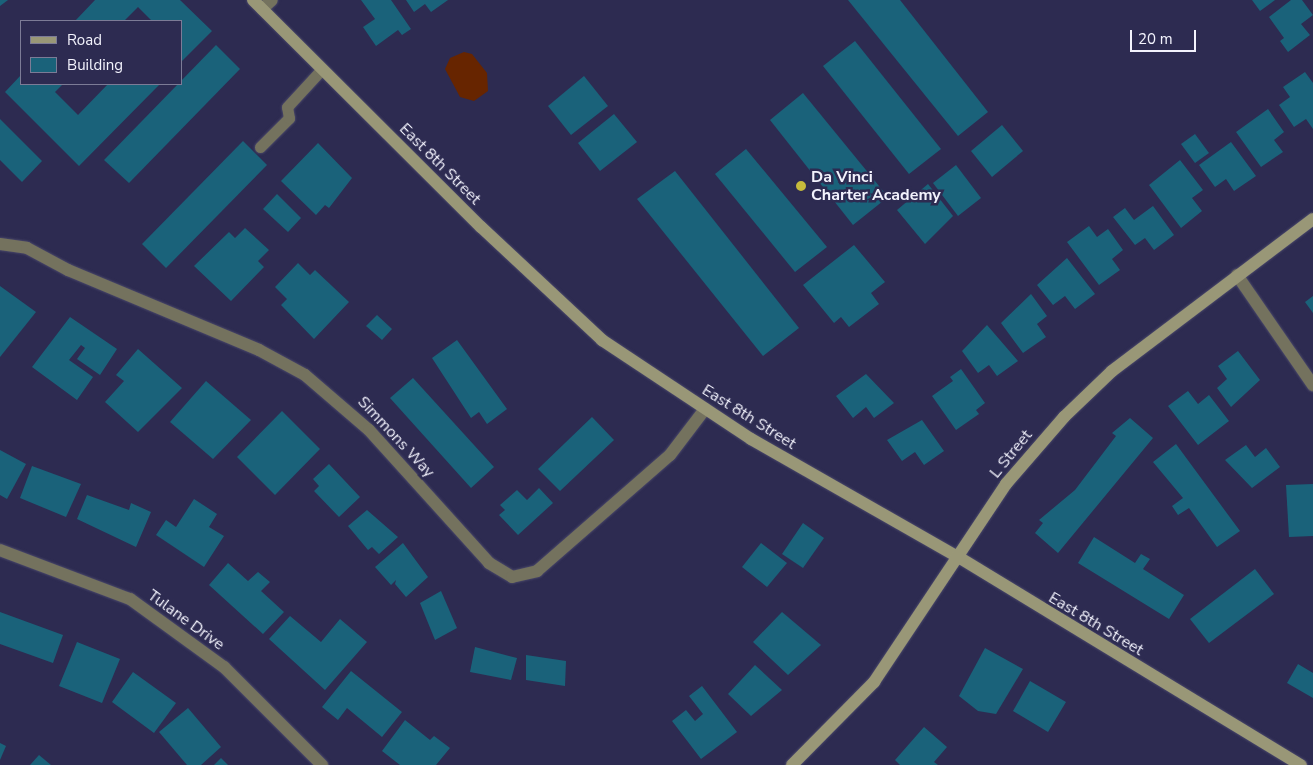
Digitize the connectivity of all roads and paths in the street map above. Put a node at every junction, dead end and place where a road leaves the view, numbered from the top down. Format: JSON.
{"nodes":[{"id":1,"x":272,"y":0,"type":"edge"},
{"id":2,"x":258,"y":4,"type":"edge"},
{"id":3,"x":322,"y":69,"type":"junction"},
{"id":4,"x":260,"y":148,"type":"dead end"},
{"id":5,"x":1313,"y":219,"type":"edge"},
{"id":6,"x":0,"y":244,"type":"edge"},
{"id":7,"x":1237,"y":275,"type":"junction"},
{"id":8,"x":1313,"y":385,"type":"edge"},
{"id":9,"x":705,"y":408,"type":"junction"},
{"id":10,"x":0,"y":550,"type":"edge"},
{"id":11,"x":960,"y":558,"type":"junction"},
{"id":12,"x":322,"y":765,"type":"edge"},
{"id":13,"x":792,"y":765,"type":"edge"},
{"id":14,"x":1301,"y":765,"type":"edge"}],
"edges":[{"from":1,"to":2,"type":"street"},
{"from":2,"to":3,"type":"street","name":"East 8th Street"},
{"from":3,"to":4,"type":"lane"},
{"from":3,"to":9,"type":"street","name":"East 8th Street"},
{"from":5,"to":7,"type":"street","name":"L Street"},
{"from":6,"to":9,"type":"street","name":"Simmons Way"},
{"from":7,"to":8,"type":"street"},
{"from":7,"to":11,"type":"street","name":"L Street"},
{"from":9,"to":11,"type":"street","name":"East 8th Street"},
{"from":10,"to":12,"type":"street","name":"Tulane Drive"},
{"from":11,"to":13,"type":"street","name":"L Street"},
{"from":11,"to":14,"type":"street","name":"East 8th Street"}]}
